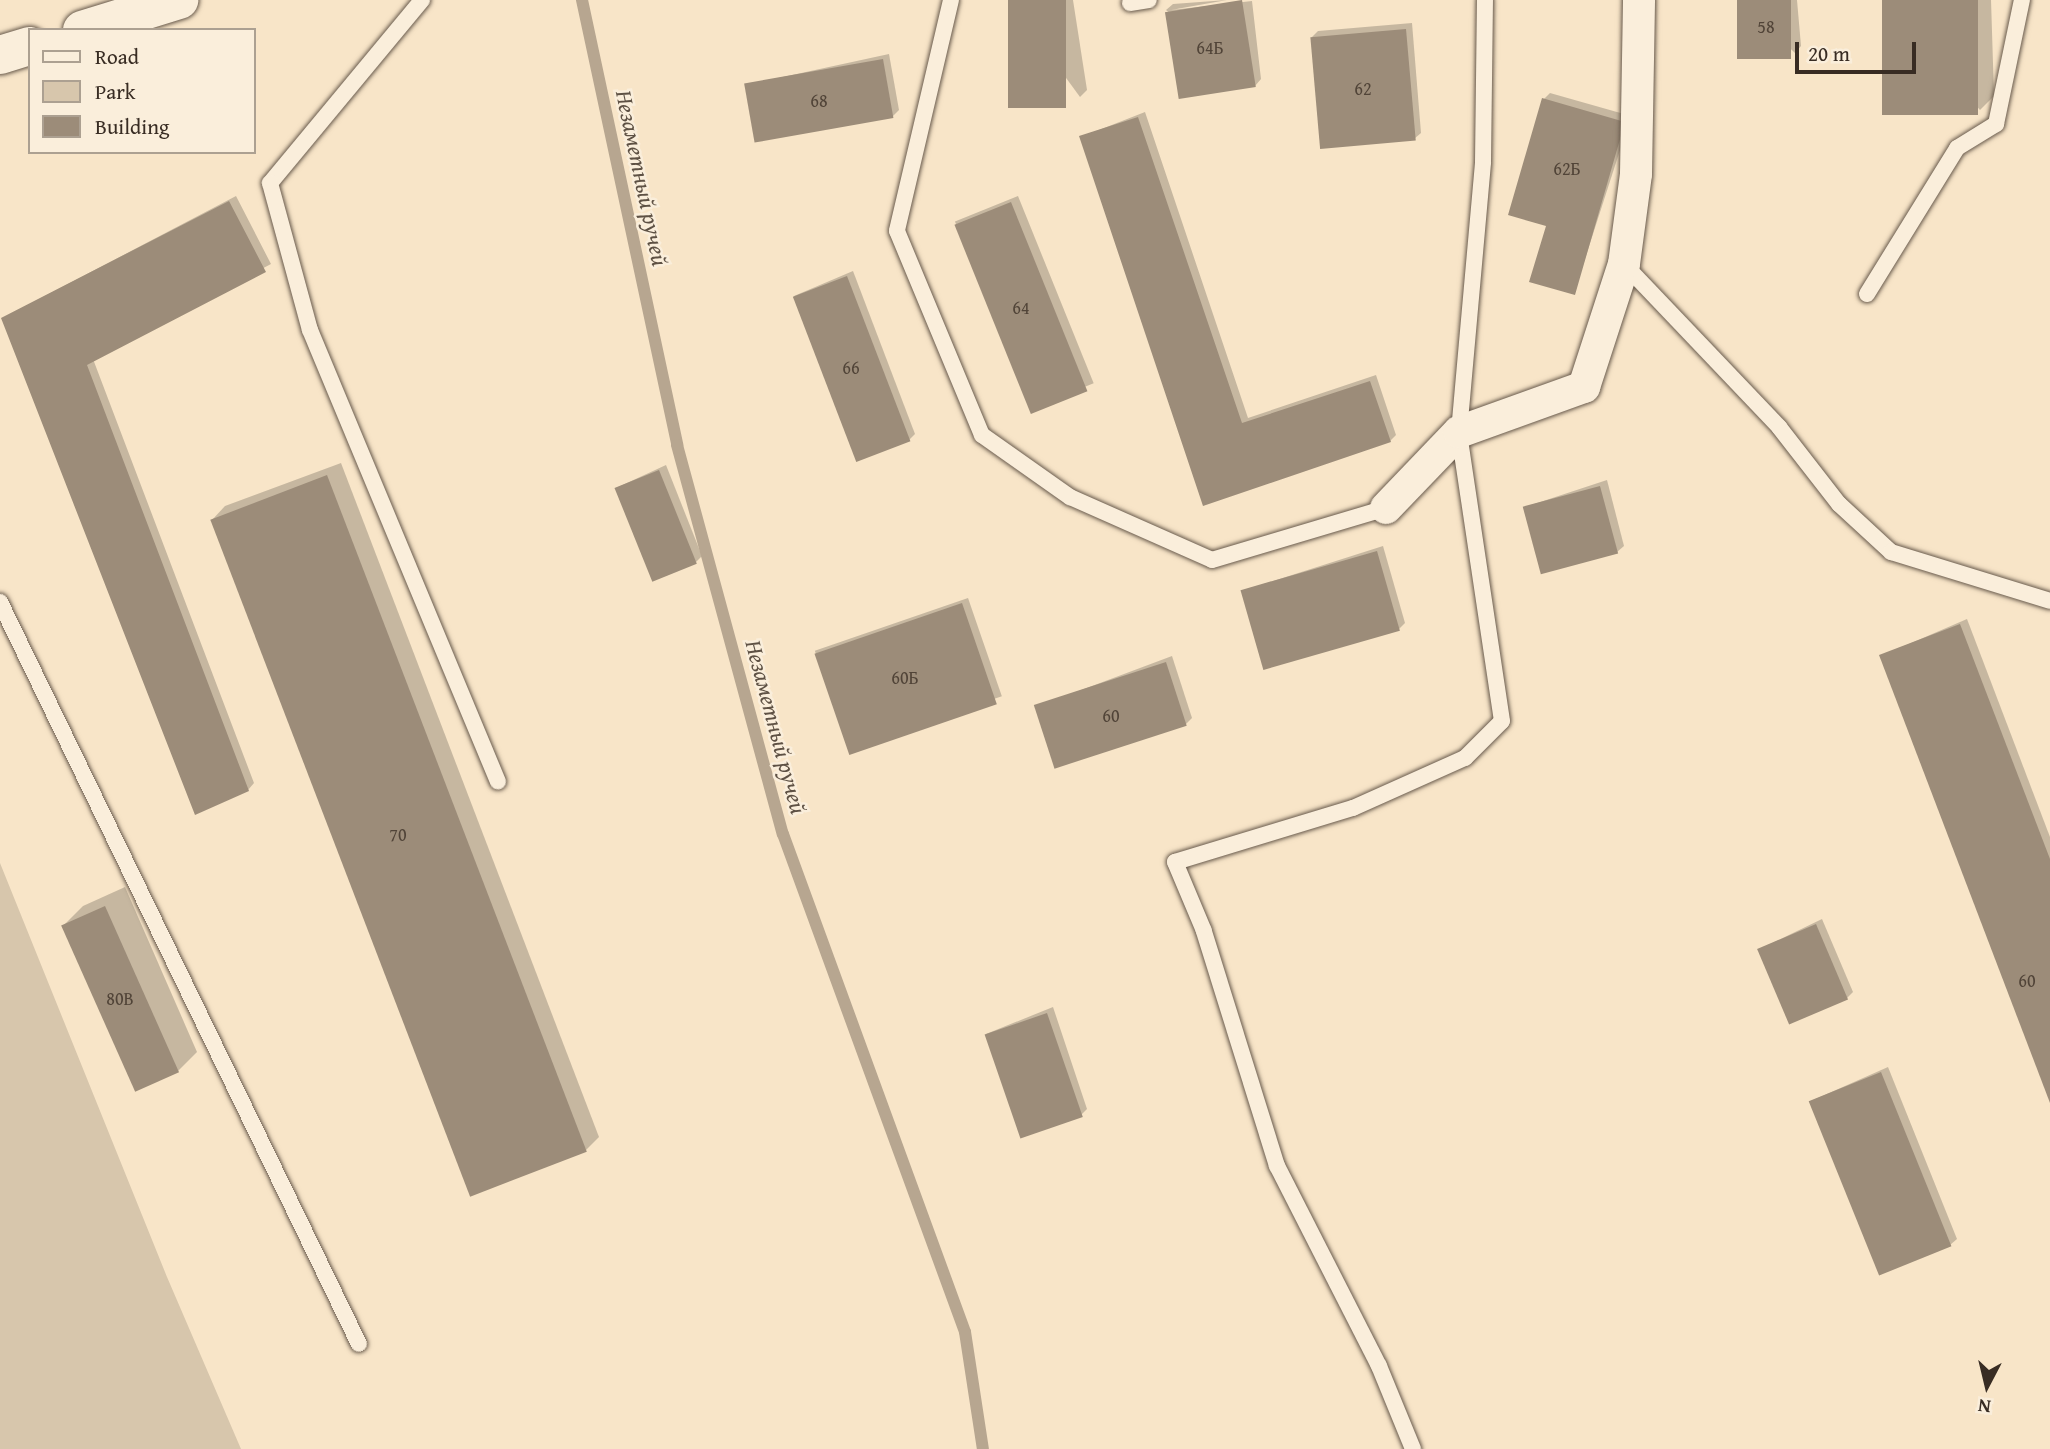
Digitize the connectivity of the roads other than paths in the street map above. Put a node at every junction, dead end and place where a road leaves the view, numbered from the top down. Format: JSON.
{"nodes":[{"id":1,"x":179,"y":0,"type":"edge"},
{"id":2,"x":422,"y":0,"type":"edge"},
{"id":3,"x":950,"y":0,"type":"edge"},
{"id":4,"x":1149,"y":0,"type":"edge"},
{"id":5,"x":1485,"y":0,"type":"edge"},
{"id":6,"x":1639,"y":0,"type":"edge"},
{"id":7,"x":2022,"y":0,"type":"edge"},
{"id":8,"x":1130,"y":3,"type":"dead end"},
{"id":9,"x":88,"y":28,"type":"edge"},
{"id":10,"x":28,"y":47,"type":"edge"},
{"id":11,"x":0,"y":55,"type":"edge"},
{"id":12,"x":1624,"y":264,"type":"junction"},
{"id":13,"x":1867,"y":294,"type":"dead end"},
{"id":14,"x":1459,"y":432,"type":"junction"},
{"id":15,"x":1386,"y":508,"type":"joint"},
{"id":16,"x":2050,"y":601,"type":"edge"},
{"id":17,"x":0,"y":602,"type":"edge"},
{"id":18,"x":498,"y":780,"type":"dead end"},
{"id":19,"x":359,"y":1343,"type":"dead end"},
{"id":20,"x":1413,"y":1449,"type":"edge"}],
"edges":[{"from":1,"to":9,"type":"street"},
{"from":2,"to":18,"type":"lane"},
{"from":3,"to":15,"type":"lane"},
{"from":4,"to":8,"type":"lane"},
{"from":5,"to":14,"type":"lane"},
{"from":6,"to":12,"type":"street"},
{"from":7,"to":13,"type":"lane"},
{"from":10,"to":11,"type":"street"},
{"from":12,"to":14,"type":"street"},
{"from":12,"to":16,"type":"lane"},
{"from":14,"to":15,"type":"street"},
{"from":14,"to":20,"type":"lane"},
{"from":17,"to":19,"type":"lane"}]}
